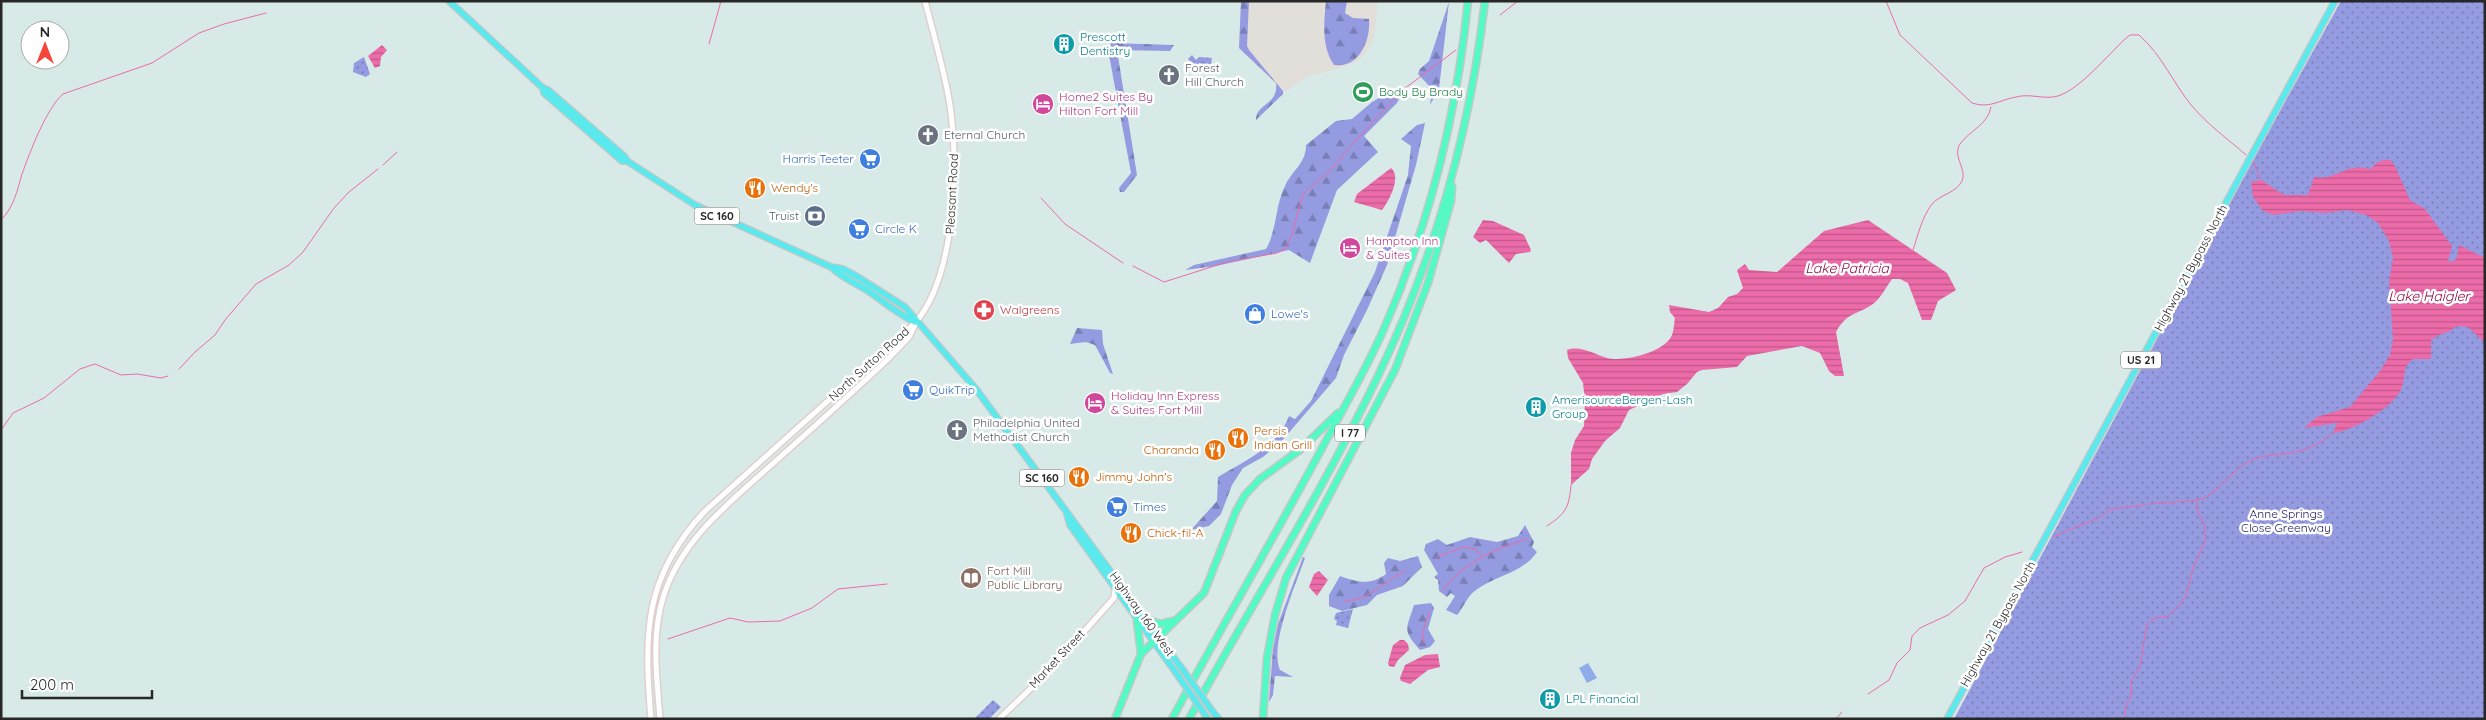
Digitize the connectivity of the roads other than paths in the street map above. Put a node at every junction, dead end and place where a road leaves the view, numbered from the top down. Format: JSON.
{"nodes":[{"id":1,"x":449,"y":1,"type":"edge"},
{"id":2,"x":925,"y":1,"type":"edge"},
{"id":3,"x":1468,"y":1,"type":"edge"},
{"id":4,"x":1485,"y":1,"type":"edge"},
{"id":5,"x":2334,"y":1,"type":"edge"},
{"id":6,"x":1453,"y":172,"type":"junction"},
{"id":7,"x":916,"y":322,"type":"junction"},
{"id":8,"x":1343,"y":409,"type":"junction"},
{"id":9,"x":1065,"y":510,"type":"junction"},
{"id":10,"x":1114,"y":587,"type":"junction"},
{"id":11,"x":1114,"y":598,"type":"junction"},
{"id":12,"x":1123,"y":600,"type":"junction"},
{"id":13,"x":1177,"y":619,"type":"junction"},
{"id":14,"x":1137,"y":620,"type":"junction"},
{"id":15,"x":1146,"y":620,"type":"junction"},
{"id":16,"x":1159,"y":637,"type":"junction"},
{"id":17,"x":1153,"y":643,"type":"junction"},
{"id":18,"x":1141,"y":654,"type":"junction"},
{"id":19,"x":651,"y":719,"type":"edge"},
{"id":20,"x":660,"y":719,"type":"edge"},
{"id":21,"x":999,"y":719,"type":"edge"},
{"id":22,"x":1115,"y":719,"type":"edge"},
{"id":23,"x":1172,"y":719,"type":"edge"},
{"id":24,"x":1189,"y":719,"type":"edge"},
{"id":25,"x":1208,"y":719,"type":"edge"},
{"id":26,"x":1219,"y":719,"type":"edge"},
{"id":27,"x":1263,"y":719,"type":"edge"},
{"id":28,"x":1947,"y":719,"type":"edge"}],
"edges":[{"from":1,"to":7,"type":"main road","name":"Highway 160 West","number":"SC 160"},
{"from":2,"to":7,"type":"main road","name":"Pleasant Road"},
{"from":3,"to":8,"type":"highway","number":"I 77"},
{"from":4,"to":6,"type":"highway","number":"I 77"},
{"from":5,"to":28,"type":"main road","name":"Highway 21 Bypass North","number":"US 21"},
{"from":6,"to":24,"type":"highway","number":"I 77"},
{"from":6,"to":27,"type":"highway"},
{"from":7,"to":9,"type":"main road","name":"Highway 160 West","number":"SC 160"},
{"from":7,"to":19,"type":"main road","name":"North Sutton Road"},
{"from":7,"to":20,"type":"main road","name":"North Sutton Road"},
{"from":8,"to":13,"type":"highway"},
{"from":8,"to":23,"type":"highway","number":"I 77"},
{"from":9,"to":10,"type":"main road","name":"Highway 160 West"},
{"from":9,"to":15,"type":"main road","name":"Highway 160 West"},
{"from":10,"to":11,"type":"main road"},
{"from":10,"to":12,"type":"main road","name":"Highway 160 West"},
{"from":11,"to":12,"type":"main road"},
{"from":11,"to":21,"type":"main road","name":"Market Street"},
{"from":12,"to":14,"type":"main road","name":"Highway 160 West"},
{"from":13,"to":15,"type":"highway"},
{"from":13,"to":16,"type":"highway"},
{"from":14,"to":17,"type":"main road","name":"Highway 160 West"},
{"from":14,"to":18,"type":"highway"},
{"from":15,"to":16,"type":"main road","name":"Highway 160 West"},
{"from":16,"to":17,"type":"highway"},
{"from":16,"to":26,"type":"main road","name":"Highway 160 West","bridge":true},
{"from":17,"to":18,"type":"highway"},
{"from":17,"to":25,"type":"main road","name":"Highway 160 West","bridge":true},
{"from":18,"to":22,"type":"highway"}]}
